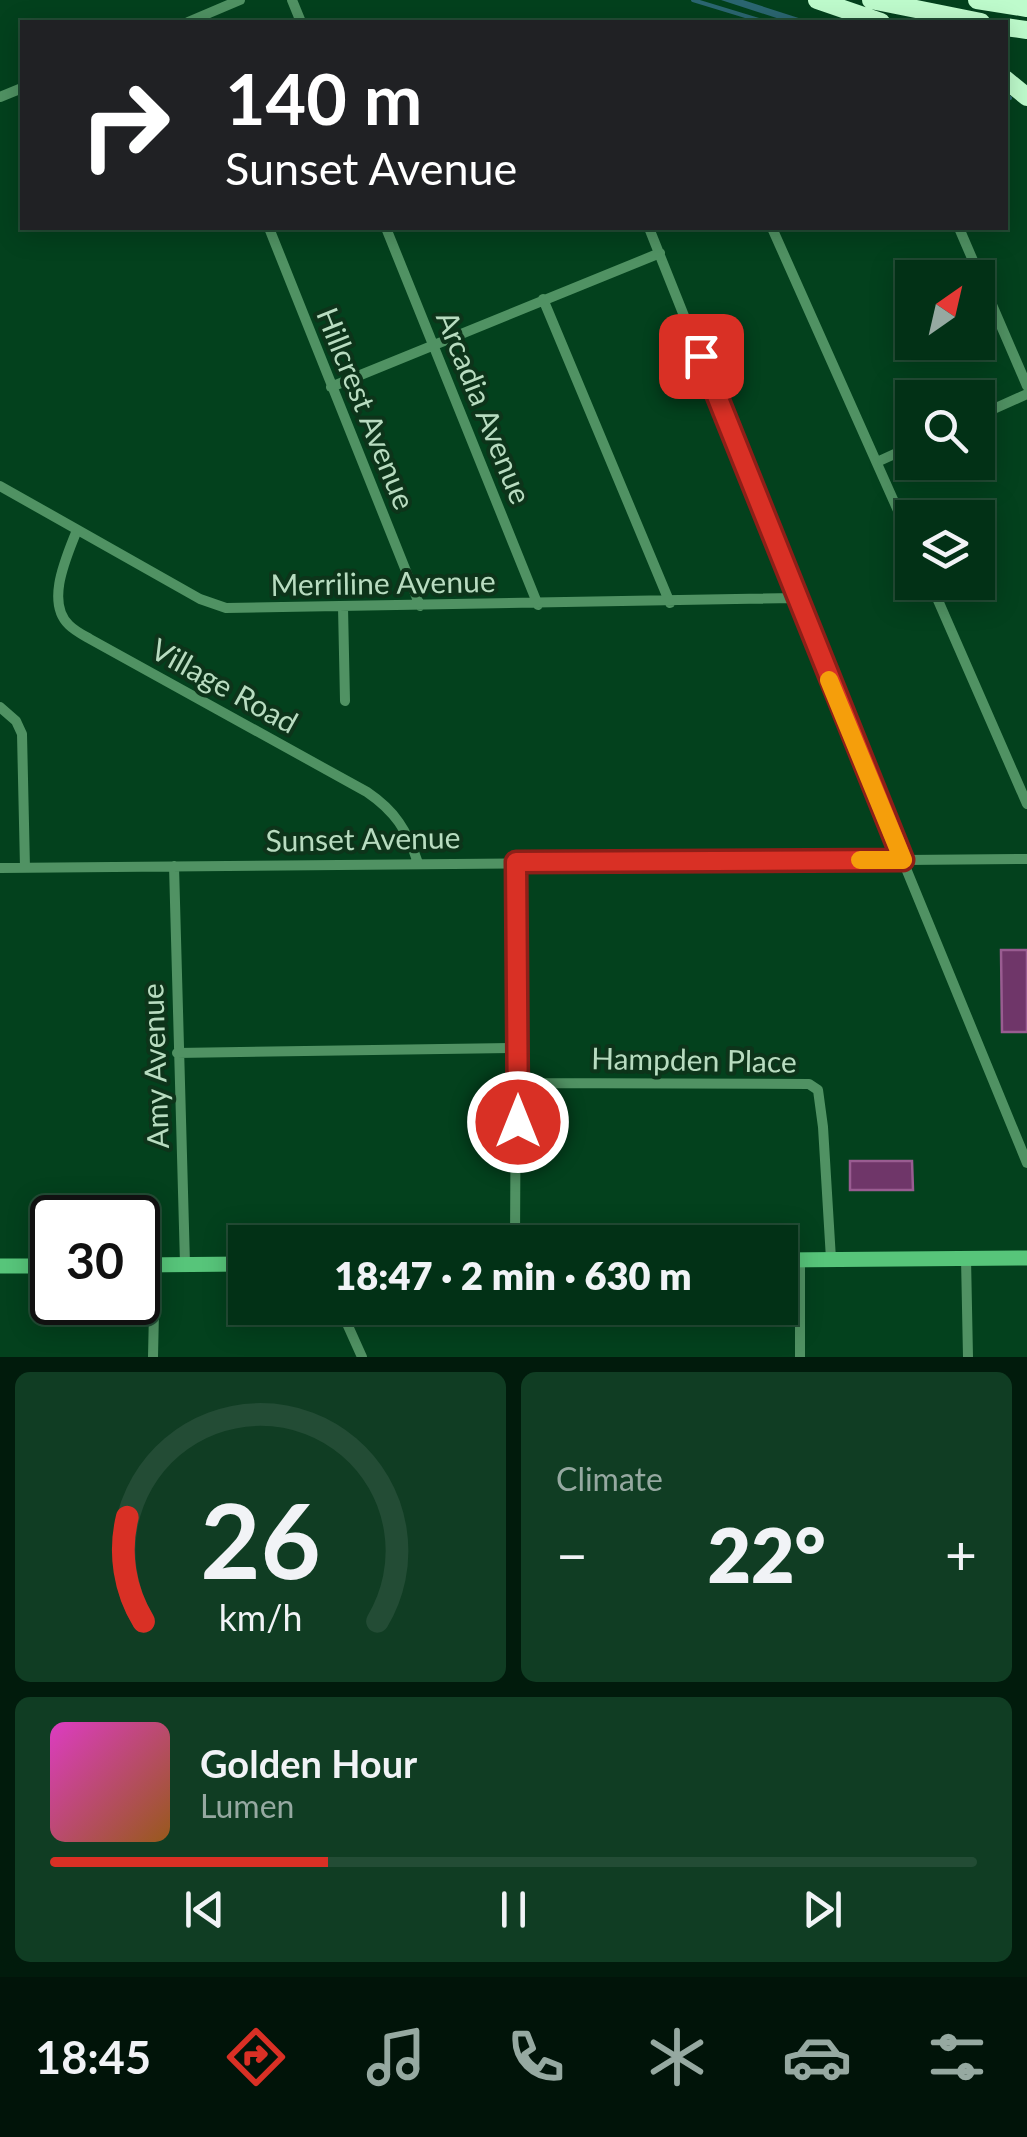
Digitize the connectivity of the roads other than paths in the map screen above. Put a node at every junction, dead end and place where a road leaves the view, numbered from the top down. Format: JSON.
{"nodes":[{"id":1,"x":240,"y":0,"type":"edge"},
{"id":2,"x":816,"y":0,"type":"edge"},
{"id":3,"x":871,"y":0,"type":"edge"},
{"id":4,"x":977,"y":0,"type":"edge"},
{"id":5,"x":1027,"y":8,"type":"edge"},
{"id":6,"x":193,"y":20,"type":"edge"},
{"id":7,"x":875,"y":20,"type":"edge"},
{"id":8,"x":971,"y":20,"type":"edge"},
{"id":9,"x":270,"y":230,"type":"edge"},
{"id":10,"x":387,"y":230,"type":"edge"},
{"id":11,"x":651,"y":230,"type":"edge"},
{"id":12,"x":773,"y":230,"type":"edge"},
{"id":13,"x":961,"y":230,"type":"edge"},
{"id":14,"x":660,"y":252,"type":"junction"},
{"id":15,"x":543,"y":300,"type":"junction"},
{"id":16,"x":434,"y":345,"type":"junction"},
{"id":17,"x":332,"y":388,"type":"junction"},
{"id":18,"x":1027,"y":390,"type":"edge"},
{"id":19,"x":995,"y":407,"type":"edge"},
{"id":20,"x":895,"y":454,"type":"edge"},
{"id":21,"x":878,"y":462,"type":"junction"},
{"id":22,"x":0,"y":486,"type":"edge"},
{"id":23,"x":895,"y":502,"type":"edge"},
{"id":24,"x":77,"y":530,"type":"junction"},
{"id":25,"x":797,"y":598,"type":"junction"},
{"id":26,"x":938,"y":600,"type":"edge"},
{"id":27,"x":670,"y":603,"type":"junction"},
{"id":28,"x":538,"y":605,"type":"junction"},
{"id":29,"x":420,"y":606,"type":"junction"},
{"id":30,"x":343,"y":608,"type":"junction"},
{"id":31,"x":345,"y":700,"type":"dead end"},
{"id":32,"x":0,"y":707,"type":"edge"},
{"id":33,"x":1027,"y":804,"type":"edge"},
{"id":34,"x":1027,"y":859,"type":"edge"},
{"id":35,"x":903,"y":860,"type":"junction"},
{"id":36,"x":418,"y":862,"type":"junction"},
{"id":37,"x":516,"y":862,"type":"junction"},
{"id":38,"x":174,"y":866,"type":"junction"},
{"id":39,"x":0,"y":868,"type":"edge"},
{"id":40,"x":25,"y":868,"type":"junction"},
{"id":41,"x":517,"y":1048,"type":"junction"},
{"id":42,"x":177,"y":1054,"type":"junction"},
{"id":43,"x":518,"y":1083,"type":"junction"},
{"id":44,"x":1027,"y":1164,"type":"edge"},
{"id":45,"x":515,"y":1225,"type":"edge"},
{"id":46,"x":966,"y":1258,"type":"junction"},
{"id":47,"x":1027,"y":1258,"type":"edge"},
{"id":48,"x":800,"y":1260,"type":"joint"},
{"id":49,"x":831,"y":1260,"type":"junction"},
{"id":50,"x":160,"y":1264,"type":"edge"},
{"id":51,"x":185,"y":1264,"type":"junction"},
{"id":52,"x":228,"y":1264,"type":"edge"},
{"id":53,"x":0,"y":1266,"type":"edge"},
{"id":54,"x":30,"y":1266,"type":"edge"},
{"id":55,"x":155,"y":1325,"type":"edge"},
{"id":56,"x":348,"y":1325,"type":"edge"},
{"id":57,"x":154,"y":1357,"type":"edge"},
{"id":58,"x":362,"y":1357,"type":"edge"},
{"id":59,"x":800,"y":1357,"type":"edge"},
{"id":60,"x":968,"y":1357,"type":"edge"}],
"edges":[{"from":1,"to":6,"type":"street"},
{"from":2,"to":7,"type":"highway"},
{"from":3,"to":8,"type":"highway"},
{"from":4,"to":5,"type":"highway"},
{"from":9,"to":17,"type":"street","name":"Hillcrest Avenue"},
{"from":10,"to":16,"type":"street","name":"Arcadia Avenue"},
{"from":11,"to":14,"type":"street"},
{"from":12,"to":21,"type":"street"},
{"from":13,"to":18,"type":"street"},
{"from":14,"to":15,"type":"street"},
{"from":14,"to":25,"type":"street"},
{"from":15,"to":16,"type":"street"},
{"from":15,"to":27,"type":"street"},
{"from":16,"to":17,"type":"street"},
{"from":16,"to":28,"type":"street","name":"Arcadia Avenue"},
{"from":17,"to":29,"type":"street","name":"Hillcrest Avenue"},
{"from":18,"to":19,"type":"street"},
{"from":20,"to":21,"type":"street"},
{"from":21,"to":23,"type":"street"},
{"from":22,"to":24,"type":"street","name":"Merriline Avenue"},
{"from":24,"to":30,"type":"street","name":"Merriline Avenue"},
{"from":24,"to":36,"type":"street","name":"Village Road"},
{"from":25,"to":27,"type":"street","name":"Merriline Avenue"},
{"from":25,"to":35,"type":"street"},
{"from":26,"to":33,"type":"street"},
{"from":27,"to":28,"type":"street","name":"Merriline Avenue"},
{"from":28,"to":29,"type":"street","name":"Merriline Avenue"},
{"from":29,"to":30,"type":"street","name":"Merriline Avenue"},
{"from":30,"to":31,"type":"street"},
{"from":32,"to":40,"type":"street"},
{"from":34,"to":35,"type":"street","name":"Sunset Avenue"},
{"from":35,"to":37,"type":"street","name":"Sunset Avenue"},
{"from":35,"to":44,"type":"street"},
{"from":36,"to":37,"type":"street","name":"Sunset Avenue"},
{"from":36,"to":38,"type":"street","name":"Sunset Avenue"},
{"from":37,"to":41,"type":"street"},
{"from":38,"to":40,"type":"street","name":"Sunset Avenue"},
{"from":38,"to":42,"type":"street","name":"Amy Avenue"},
{"from":39,"to":40,"type":"street","name":"Sunset Avenue"},
{"from":41,"to":42,"type":"street"},
{"from":41,"to":43,"type":"street"},
{"from":42,"to":51,"type":"street","name":"Amy Avenue"},
{"from":43,"to":45,"type":"street"},
{"from":43,"to":49,"type":"street","name":"Hampden Place"},
{"from":46,"to":47,"type":"main road"},
{"from":46,"to":49,"type":"main road"},
{"from":46,"to":60,"type":"street"},
{"from":48,"to":49,"type":"main road"},
{"from":48,"to":59,"type":"street"},
{"from":50,"to":51,"type":"main road"},
{"from":51,"to":52,"type":"main road"},
{"from":53,"to":54,"type":"main road"},
{"from":55,"to":57,"type":"street"},
{"from":56,"to":58,"type":"street"}]}
